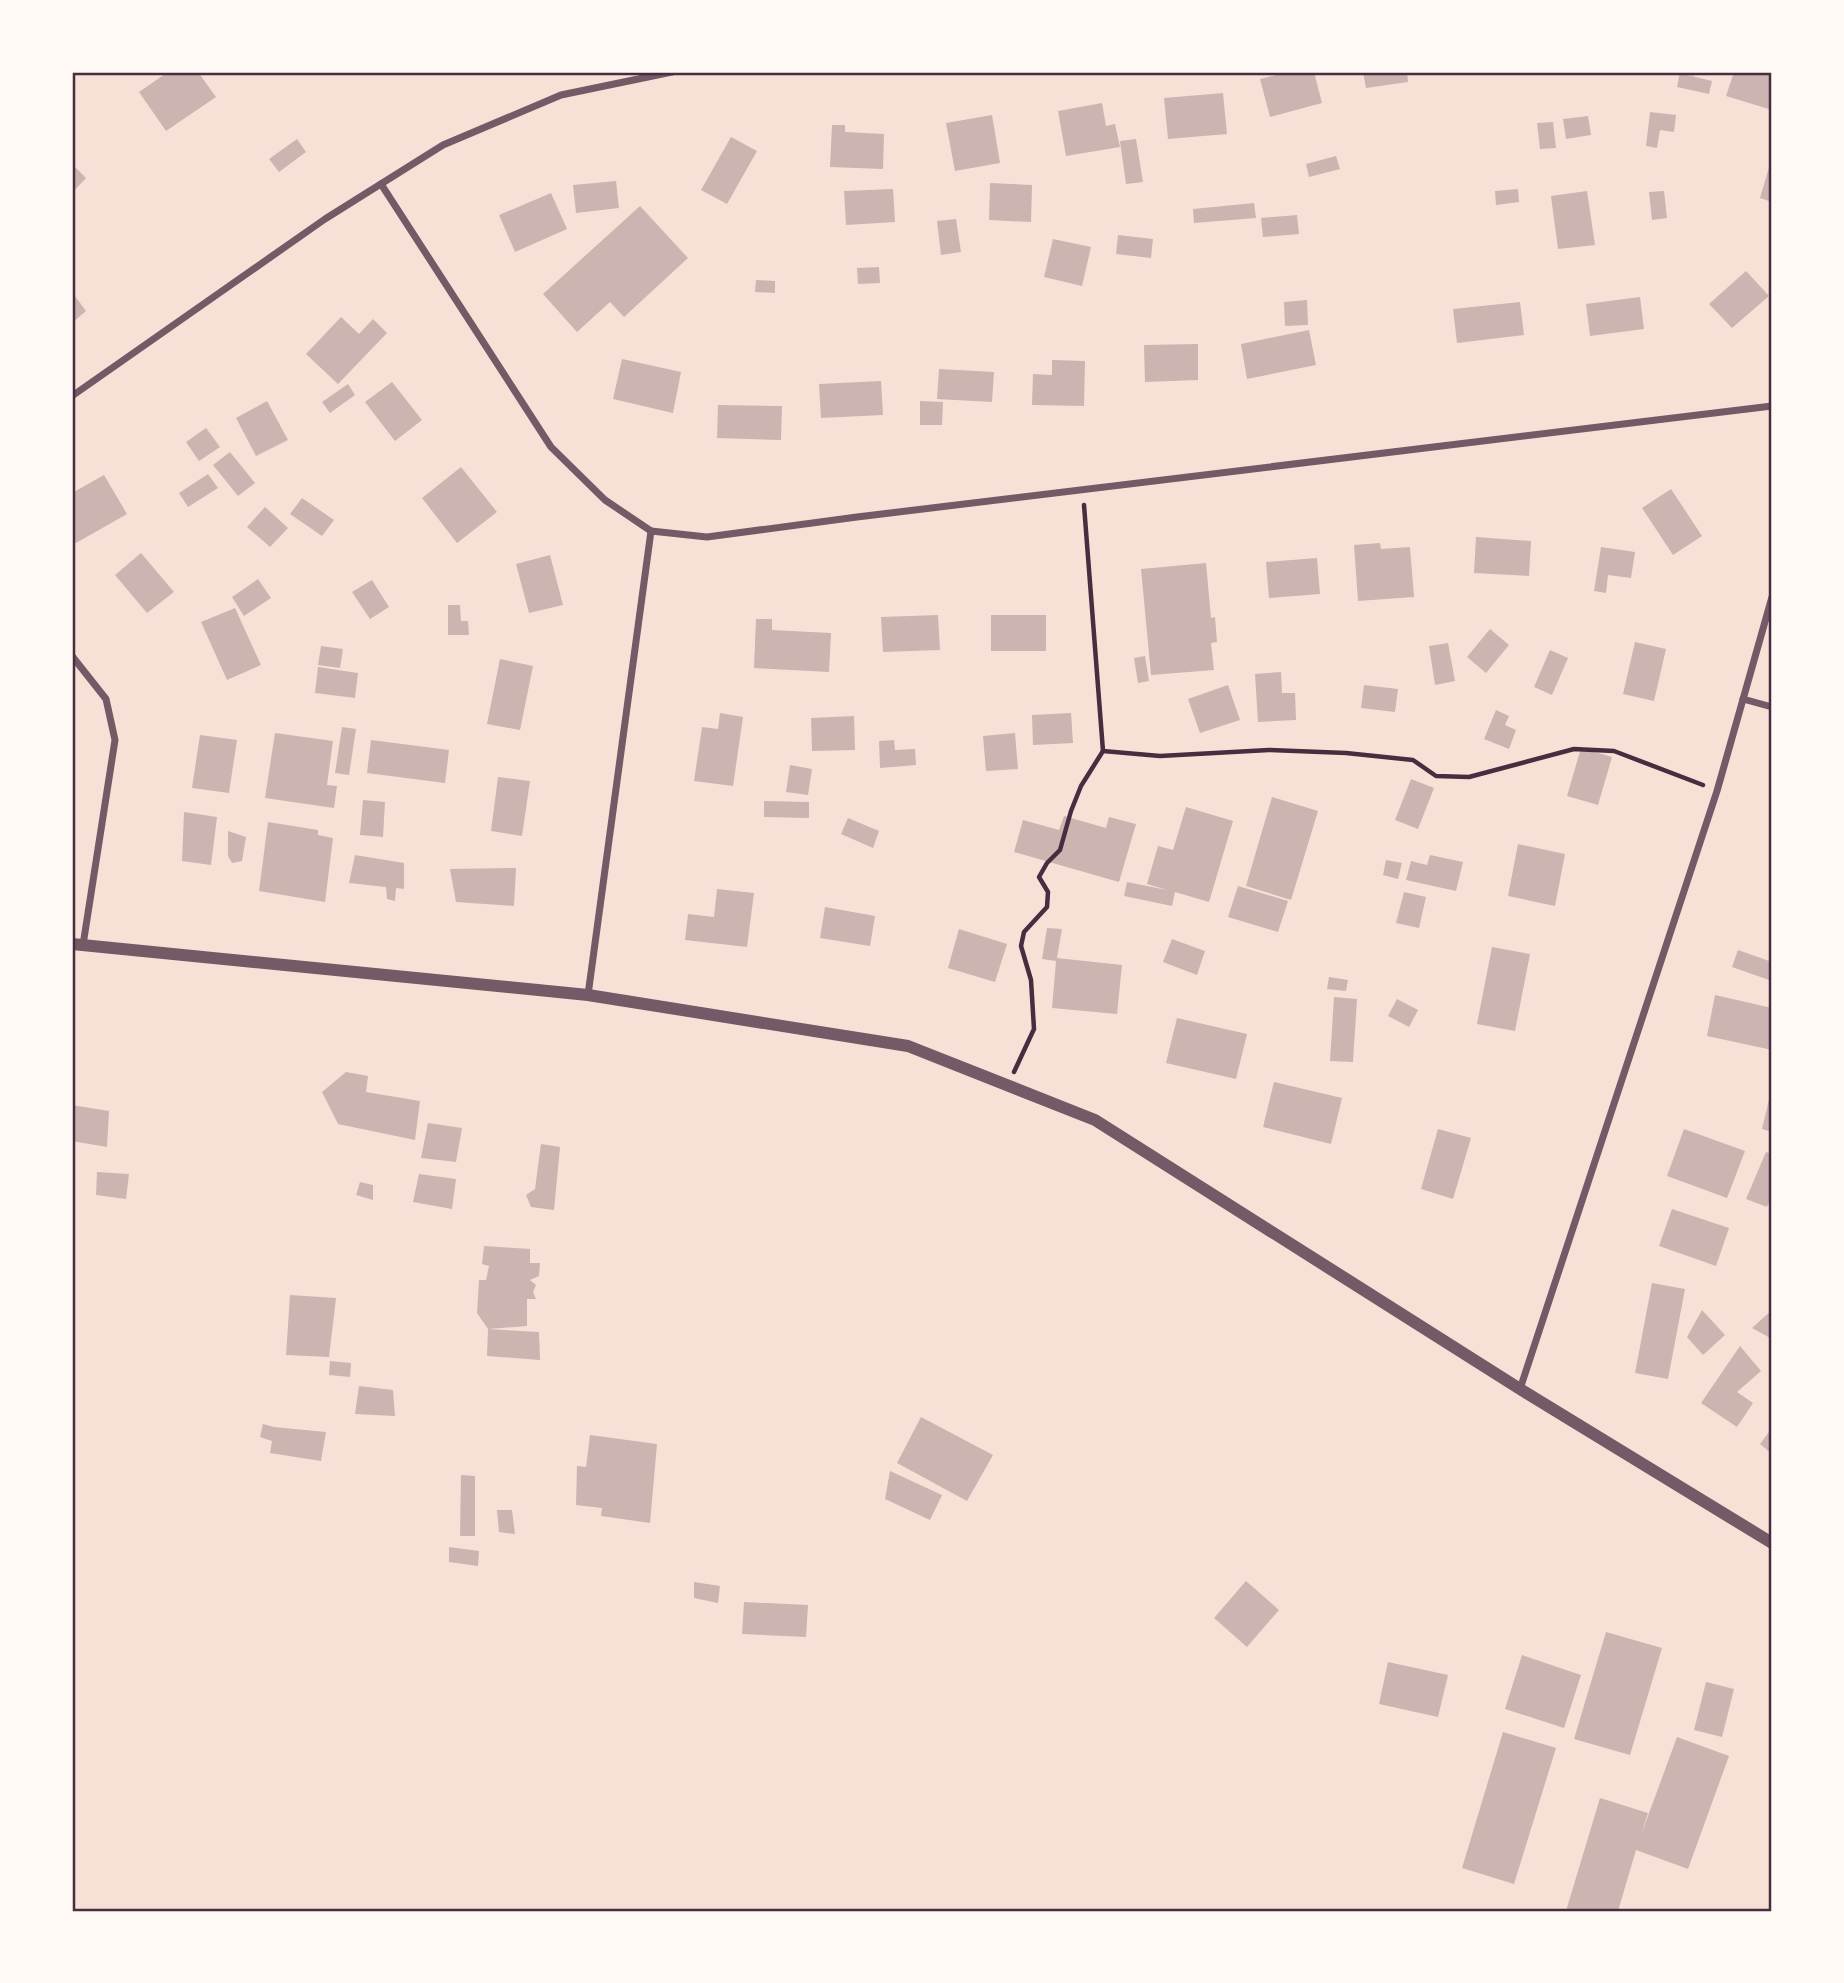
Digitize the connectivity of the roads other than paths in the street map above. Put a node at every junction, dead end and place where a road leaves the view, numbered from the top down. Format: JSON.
{"nodes":[{"id":1,"x":672,"y":72,"type":"edge"},
{"id":2,"x":381,"y":184,"type":"junction"},
{"id":3,"x":72,"y":396,"type":"edge"},
{"id":4,"x":1772,"y":406,"type":"edge"},
{"id":5,"x":651,"y":531,"type":"junction"},
{"id":6,"x":1772,"y":597,"type":"edge"},
{"id":7,"x":72,"y":656,"type":"edge"},
{"id":8,"x":1743,"y":699,"type":"junction"},
{"id":9,"x":1772,"y":707,"type":"edge"},
{"id":10,"x":77,"y":945,"type":"edge"},
{"id":11,"x":588,"y":995,"type":"junction"},
{"id":12,"x":1520,"y":1389,"type":"junction"},
{"id":13,"x":1772,"y":1543,"type":"edge"}],
"edges":[{"from":1,"to":2,"type":"street"},
{"from":2,"to":3,"type":"street"},
{"from":2,"to":5,"type":"street"},
{"from":4,"to":5,"type":"street"},
{"from":5,"to":11,"type":"street"},
{"from":6,"to":8,"type":"street"},
{"from":7,"to":10,"type":"street"},
{"from":8,"to":9,"type":"street"},
{"from":8,"to":12,"type":"street"},
{"from":10,"to":11,"type":"street"},
{"from":11,"to":12,"type":"street"},
{"from":12,"to":13,"type":"street"}]}
